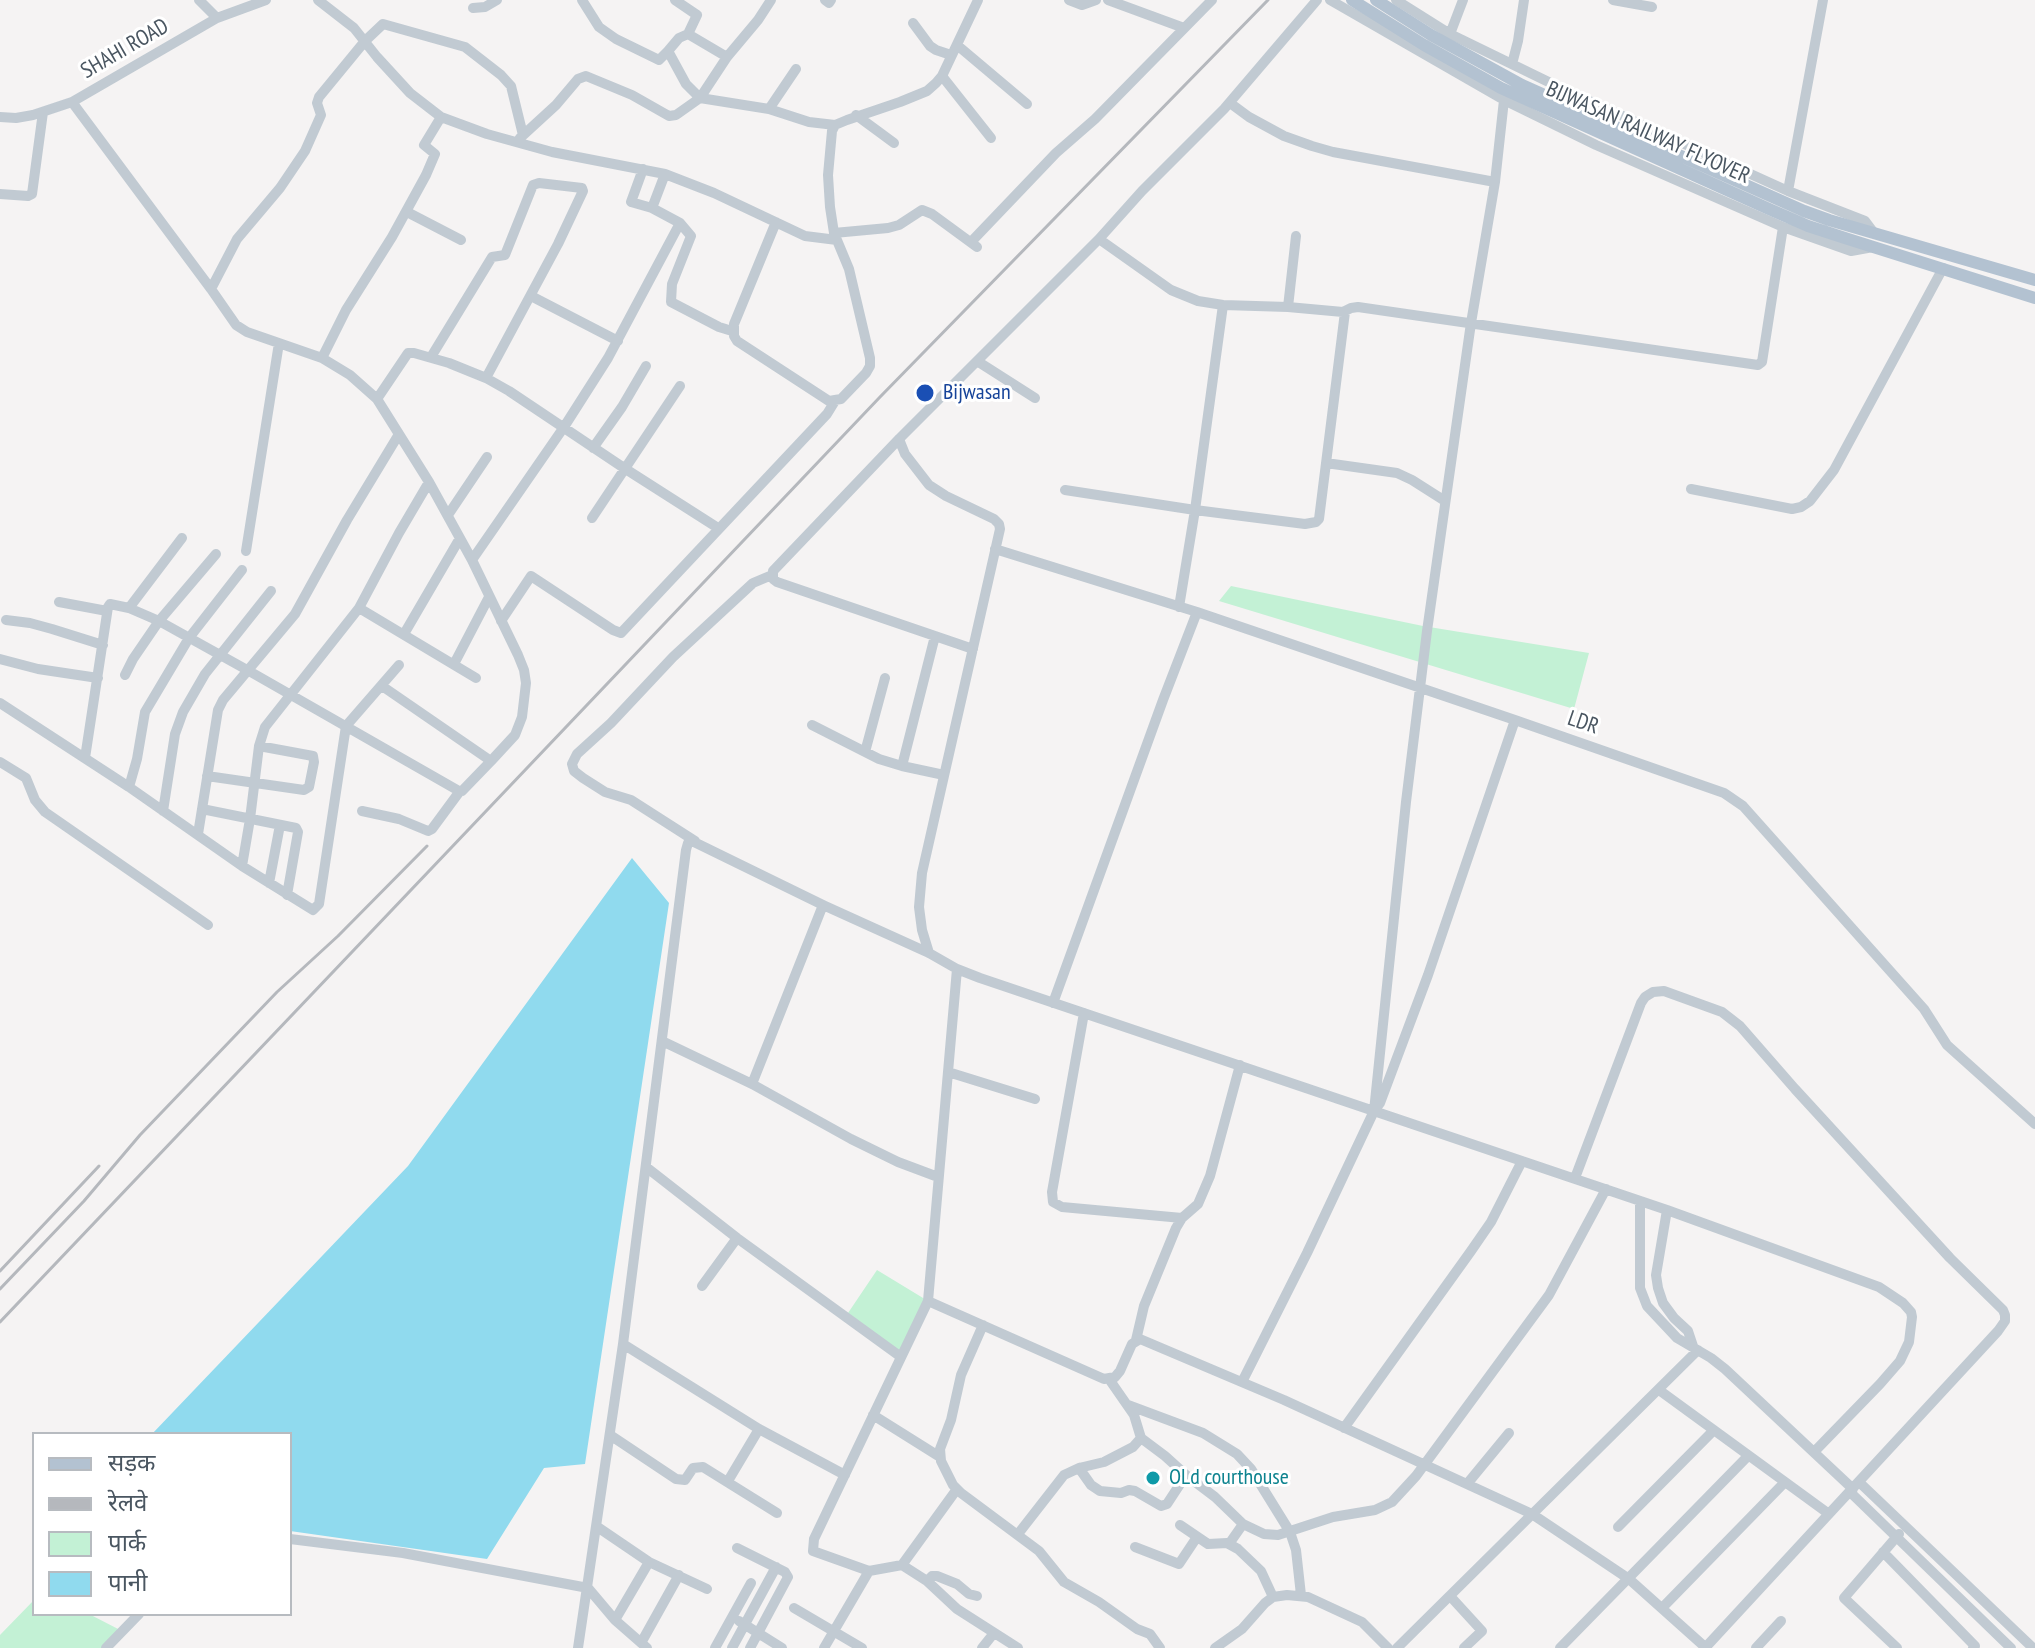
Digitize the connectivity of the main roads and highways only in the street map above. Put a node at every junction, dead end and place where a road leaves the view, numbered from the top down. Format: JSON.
{"nodes":[{"id":1,"x":1352,"y":0,"type":"edge"},
{"id":2,"x":1376,"y":0,"type":"edge"},
{"id":3,"x":1972,"y":262,"type":"junction"},
{"id":4,"x":1967,"y":276,"type":"junction"},
{"id":5,"x":2035,"y":280,"type":"edge"},
{"id":6,"x":2035,"y":298,"type":"edge"}],
"edges":[{"from":1,"to":4,"type":"main road","name":"BIJWASAN RAILWAY FLYOVER"},
{"from":2,"to":3,"type":"main road","name":"BIJWASAN RAILWAY FLYOVER"},
{"from":3,"to":4,"type":"main road"},
{"from":3,"to":5,"type":"main road","name":"BIJWASAN RAILWAY FLYOVER"},
{"from":4,"to":6,"type":"main road","name":"BIJWASAN RAILWAY FLYOVER"}]}
